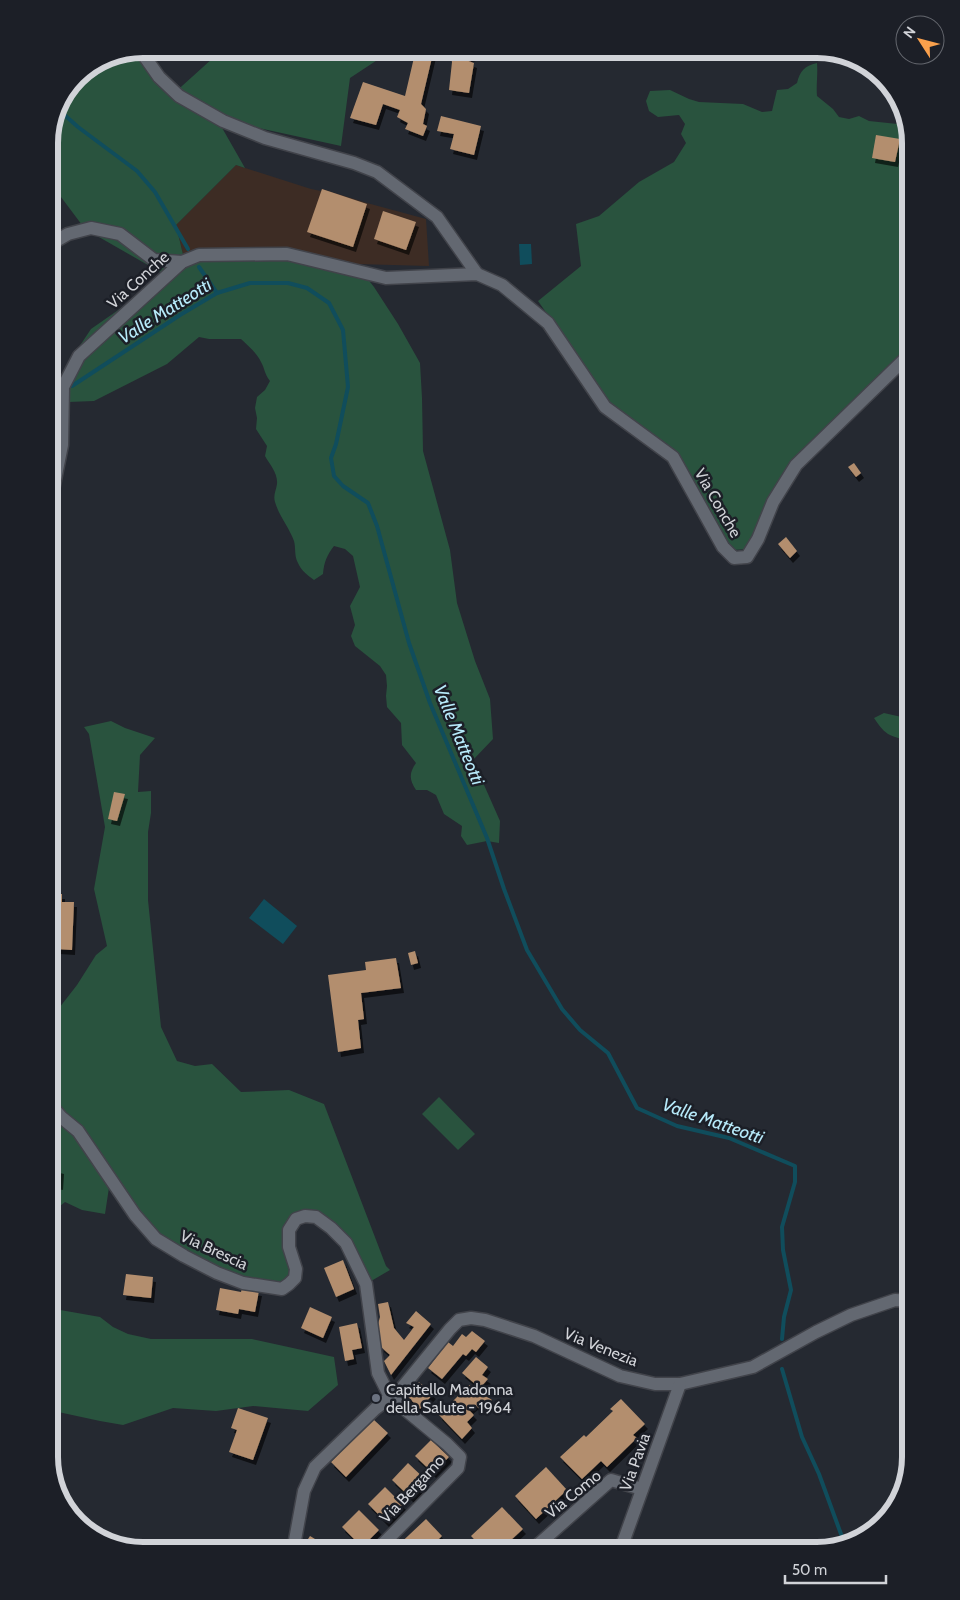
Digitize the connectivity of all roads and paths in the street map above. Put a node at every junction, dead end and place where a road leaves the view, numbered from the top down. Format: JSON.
{"nodes":[{"id":1,"x":146,"y":58,"type":"edge"},
{"id":2,"x":58,"y":240,"type":"edge"},
{"id":3,"x":182,"y":262,"type":"junction"},
{"id":4,"x":477,"y":274,"type":"junction"},
{"id":5,"x":902,"y":362,"type":"edge"},
{"id":6,"x":58,"y":465,"type":"edge"},
{"id":7,"x":58,"y":1114,"type":"edge"},
{"id":8,"x":902,"y":1300,"type":"edge"},
{"id":9,"x":680,"y":1384,"type":"junction"},
{"id":10,"x":390,"y":1397,"type":"junction"},
{"id":11,"x":642,"y":1489,"type":"junction"},
{"id":12,"x":295,"y":1542,"type":"edge"},
{"id":13,"x":385,"y":1542,"type":"edge"},
{"id":14,"x":540,"y":1542,"type":"edge"},
{"id":15,"x":623,"y":1542,"type":"edge"}],
"edges":[{"from":1,"to":4,"type":"street"},
{"from":2,"to":3,"type":"street"},
{"from":3,"to":4,"type":"street","name":"Via Conche"},
{"from":3,"to":6,"type":"street","name":"Via Conche"},
{"from":4,"to":5,"type":"street","name":"Via Conche"},
{"from":7,"to":10,"type":"street","name":"Via Brescia"},
{"from":8,"to":9,"type":"street","name":"Via Venezia"},
{"from":9,"to":10,"type":"street","name":"Via Venezia"},
{"from":9,"to":11,"type":"street","name":"Via Pavia"},
{"from":10,"to":12,"type":"street"},
{"from":10,"to":13,"type":"street","name":"Via Bergamo"},
{"from":11,"to":14,"type":"street","name":"Via Como"},
{"from":11,"to":15,"type":"street","name":"Via Pavia"}]}
